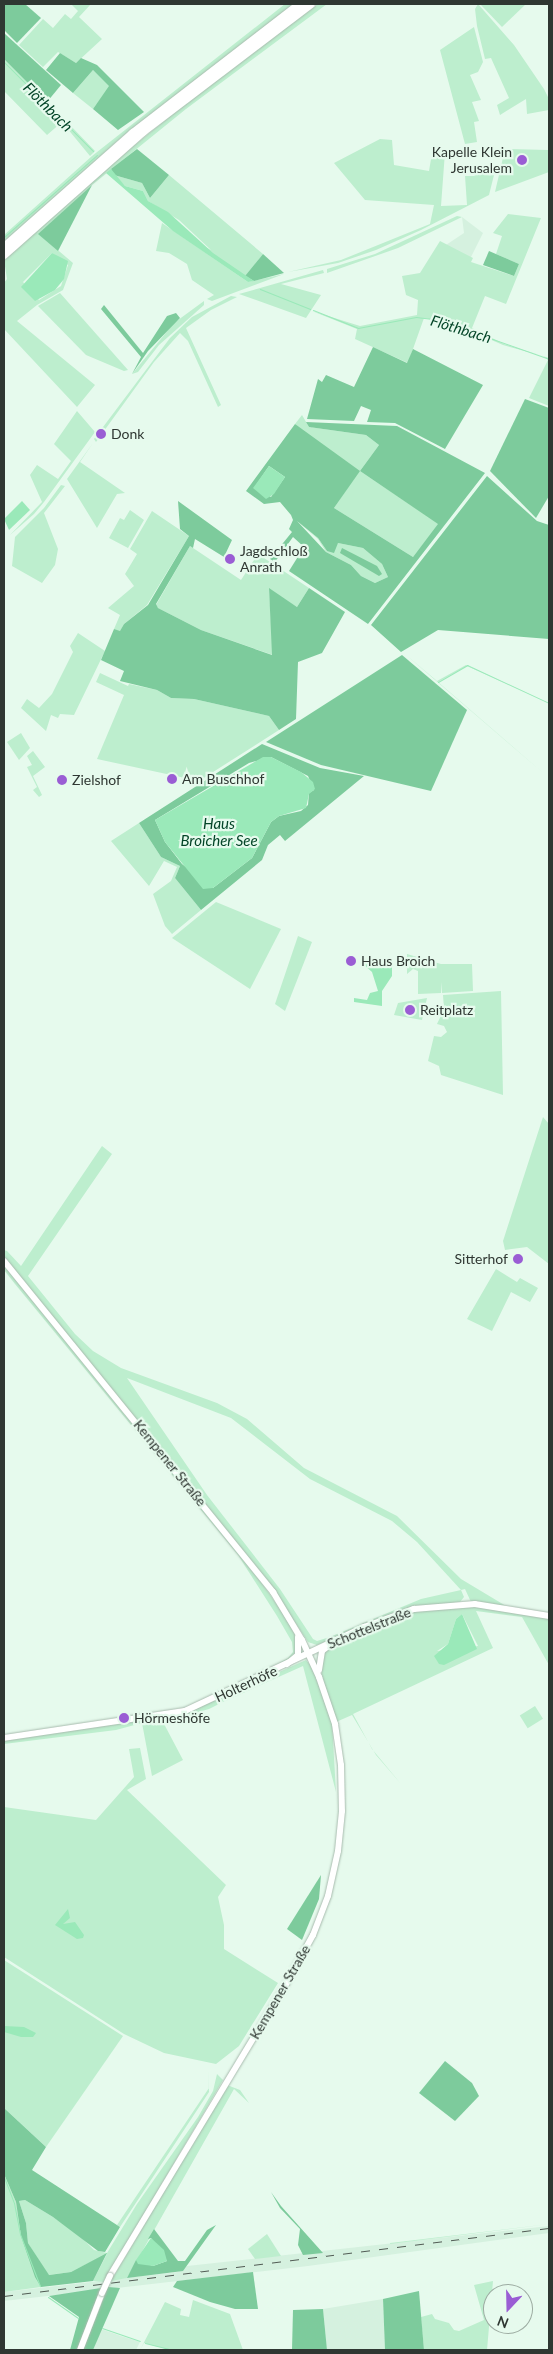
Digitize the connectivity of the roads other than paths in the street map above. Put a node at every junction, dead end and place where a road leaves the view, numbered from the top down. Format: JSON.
{"nodes":[{"id":1,"x":300,"y":4,"type":"edge"},
{"id":2,"x":311,"y":4,"type":"edge"},
{"id":3,"x":107,"y":159,"type":"junction"},
{"id":4,"x":96,"y":168,"type":"junction"},
{"id":5,"x":4,"y":247,"type":"edge"},
{"id":6,"x":4,"y":255,"type":"edge"},
{"id":7,"x":4,"y":1261,"type":"edge"},
{"id":8,"x":549,"y":1616,"type":"edge"},
{"id":9,"x":294,"y":1626,"type":"junction"},
{"id":10,"x":336,"y":1640,"type":"junction"},
{"id":11,"x":309,"y":1653,"type":"junction"},
{"id":12,"x":287,"y":1664,"type":"junction"},
{"id":13,"x":319,"y":1676,"type":"junction"},
{"id":14,"x":4,"y":1738,"type":"edge"},
{"id":15,"x":80,"y":2350,"type":"edge"}],
"edges":[{"from":1,"to":3,"type":"highway"},
{"from":2,"to":3,"type":"highway"},
{"from":3,"to":4,"type":"highway"},
{"from":4,"to":5,"type":"highway"},
{"from":4,"to":6,"type":"highway"},
{"from":7,"to":9,"type":"main road","name":"Kempener Straße"},
{"from":8,"to":10,"type":"main road","name":"Schottelstraße"},
{"from":9,"to":11,"type":"main road","name":"Kempener Straße"},
{"from":9,"to":12,"type":"main road"},
{"from":10,"to":11,"type":"main road","name":"Schottelstraße"},
{"from":10,"to":13,"type":"main road","name":"Kempener Straße"},
{"from":11,"to":12,"type":"main road","name":"Holterhöfe"},
{"from":11,"to":13,"type":"main road","name":"Kempener Straße"},
{"from":12,"to":14,"type":"main road","name":"Holterhöfe"},
{"from":13,"to":15,"type":"main road","name":"Kempener Straße","bridge":true}]}
